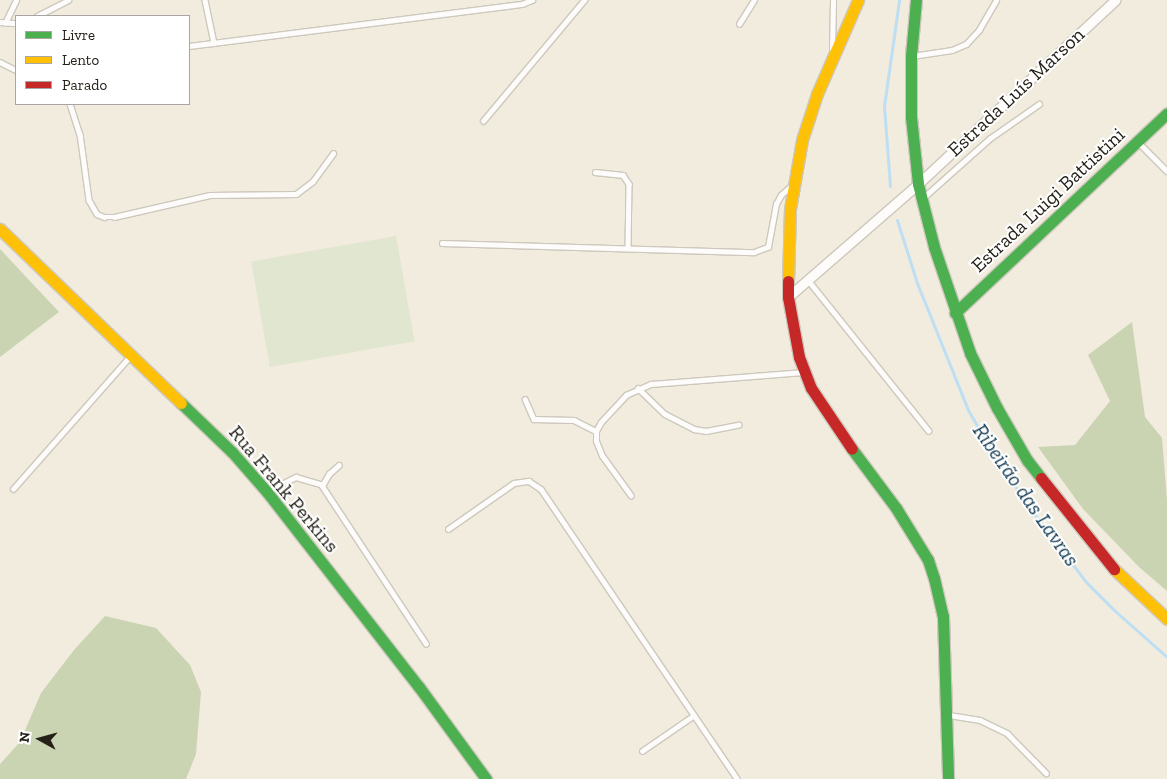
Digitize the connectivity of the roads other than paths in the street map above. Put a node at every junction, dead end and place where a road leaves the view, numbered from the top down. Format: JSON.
{"nodes":[{"id":1,"x":16,"y":0,"type":"edge"},
{"id":2,"x":68,"y":0,"type":"edge"},
{"id":3,"x":205,"y":0,"type":"edge"},
{"id":4,"x":532,"y":0,"type":"edge"},
{"id":5,"x":584,"y":0,"type":"edge"},
{"id":6,"x":754,"y":0,"type":"edge"},
{"id":7,"x":833,"y":0,"type":"edge"},
{"id":8,"x":858,"y":0,"type":"edge"},
{"id":9,"x":916,"y":0,"type":"edge"},
{"id":10,"x":996,"y":0,"type":"edge"},
{"id":11,"x":1115,"y":0,"type":"edge"},
{"id":12,"x":39,"y":15,"type":"edge"},
{"id":13,"x":3,"y":22,"type":"edge"},
{"id":14,"x":740,"y":24,"type":"dead end"},
{"id":15,"x":214,"y":43,"type":"junction"},
{"id":16,"x":190,"y":46,"type":"edge"},
{"id":17,"x":911,"y":56,"type":"junction"},
{"id":18,"x":0,"y":62,"type":"edge"},
{"id":19,"x":831,"y":63,"type":"junction"},
{"id":20,"x":15,"y":70,"type":"edge"},
{"id":21,"x":1039,"y":104,"type":"dead end"},
{"id":22,"x":70,"y":105,"type":"edge"},
{"id":23,"x":1167,"y":113,"type":"edge"},
{"id":24,"x":483,"y":121,"type":"dead end"},
{"id":25,"x":1137,"y":141,"type":"junction"},
{"id":26,"x":333,"y":153,"type":"dead end"},
{"id":27,"x":1167,"y":171,"type":"edge"},
{"id":28,"x":595,"y":172,"type":"dead end"},
{"id":29,"x":793,"y":184,"type":"junction"},
{"id":30,"x":918,"y":184,"type":"junction"},
{"id":31,"x":922,"y":199,"type":"junction"},
{"id":32,"x":0,"y":229,"type":"edge"},
{"id":33,"x":442,"y":243,"type":"dead end"},
{"id":34,"x":628,"y":248,"type":"junction"},
{"id":35,"x":808,"y":280,"type":"junction"},
{"id":36,"x":788,"y":297,"type":"junction"},
{"id":37,"x":955,"y":314,"type":"junction"},
{"id":38,"x":131,"y":355,"type":"junction"},
{"id":39,"x":804,"y":372,"type":"junction"},
{"id":40,"x":638,"y":388,"type":"junction"},
{"id":41,"x":525,"y":399,"type":"dead end"},
{"id":42,"x":738,"y":425,"type":"dead end"},
{"id":43,"x":596,"y":431,"type":"junction"},
{"id":44,"x":929,"y":431,"type":"dead end"},
{"id":45,"x":339,"y":465,"type":"dead end"},
{"id":46,"x":322,"y":486,"type":"junction"},
{"id":47,"x":12,"y":489,"type":"dead end"},
{"id":48,"x":267,"y":492,"type":"junction"},
{"id":49,"x":631,"y":496,"type":"dead end"},
{"id":50,"x":448,"y":530,"type":"dead end"},
{"id":51,"x":1167,"y":619,"type":"edge"},
{"id":52,"x":426,"y":643,"type":"dead end"},
{"id":53,"x":948,"y":715,"type":"junction"},
{"id":54,"x":693,"y":716,"type":"junction"},
{"id":55,"x":642,"y":751,"type":"dead end"},
{"id":56,"x":1046,"y":773,"type":"dead end"},
{"id":57,"x":486,"y":779,"type":"edge"},
{"id":58,"x":737,"y":779,"type":"edge"},
{"id":59,"x":948,"y":779,"type":"edge"}],
"edges":[{"from":1,"to":13,"type":"lane"},
{"from":2,"to":12,"type":"lane"},
{"from":3,"to":15,"type":"lane"},
{"from":4,"to":15,"type":"lane"},
{"from":5,"to":24,"type":"lane"},
{"from":6,"to":14,"type":"lane"},
{"from":7,"to":19,"type":"lane"},
{"from":8,"to":19,"type":"street"},
{"from":9,"to":17,"type":"street"},
{"from":10,"to":17,"type":"lane"},
{"from":11,"to":30,"type":"street","name":"Estrada Luís Marson"},
{"from":15,"to":16,"type":"lane"},
{"from":17,"to":30,"type":"street"},
{"from":18,"to":20,"type":"lane"},
{"from":19,"to":29,"type":"street"},
{"from":21,"to":31,"type":"lane"},
{"from":22,"to":26,"type":"lane"},
{"from":23,"to":25,"type":"street","name":"Estrada Luigi Battistini"},
{"from":25,"to":27,"type":"lane"},
{"from":25,"to":37,"type":"street","name":"Estrada Luigi Battistini"},
{"from":28,"to":34,"type":"lane"},
{"from":29,"to":34,"type":"lane"},
{"from":29,"to":36,"type":"street"},
{"from":30,"to":31,"type":"street"},
{"from":30,"to":35,"type":"street","name":"Estrada Luís Marson"},
{"from":31,"to":37,"type":"street"},
{"from":32,"to":38,"type":"street","name":"Rua Frank Perkins"},
{"from":33,"to":34,"type":"lane"},
{"from":35,"to":36,"type":"street","name":"Estrada Luís Marson"},
{"from":35,"to":44,"type":"lane"},
{"from":36,"to":39,"type":"street"},
{"from":37,"to":51,"type":"street"},
{"from":38,"to":47,"type":"lane"},
{"from":38,"to":48,"type":"street","name":"Rua Frank Perkins"},
{"from":39,"to":40,"type":"lane"},
{"from":39,"to":53,"type":"street"},
{"from":40,"to":42,"type":"lane"},
{"from":40,"to":43,"type":"lane"},
{"from":41,"to":43,"type":"lane"},
{"from":43,"to":49,"type":"lane"},
{"from":45,"to":46,"type":"lane"},
{"from":46,"to":48,"type":"lane"},
{"from":46,"to":52,"type":"lane"},
{"from":48,"to":57,"type":"street","name":"Rua Frank Perkins"},
{"from":50,"to":54,"type":"lane"},
{"from":53,"to":56,"type":"lane"},
{"from":53,"to":59,"type":"street"},
{"from":54,"to":55,"type":"lane"},
{"from":54,"to":58,"type":"lane"}]}
